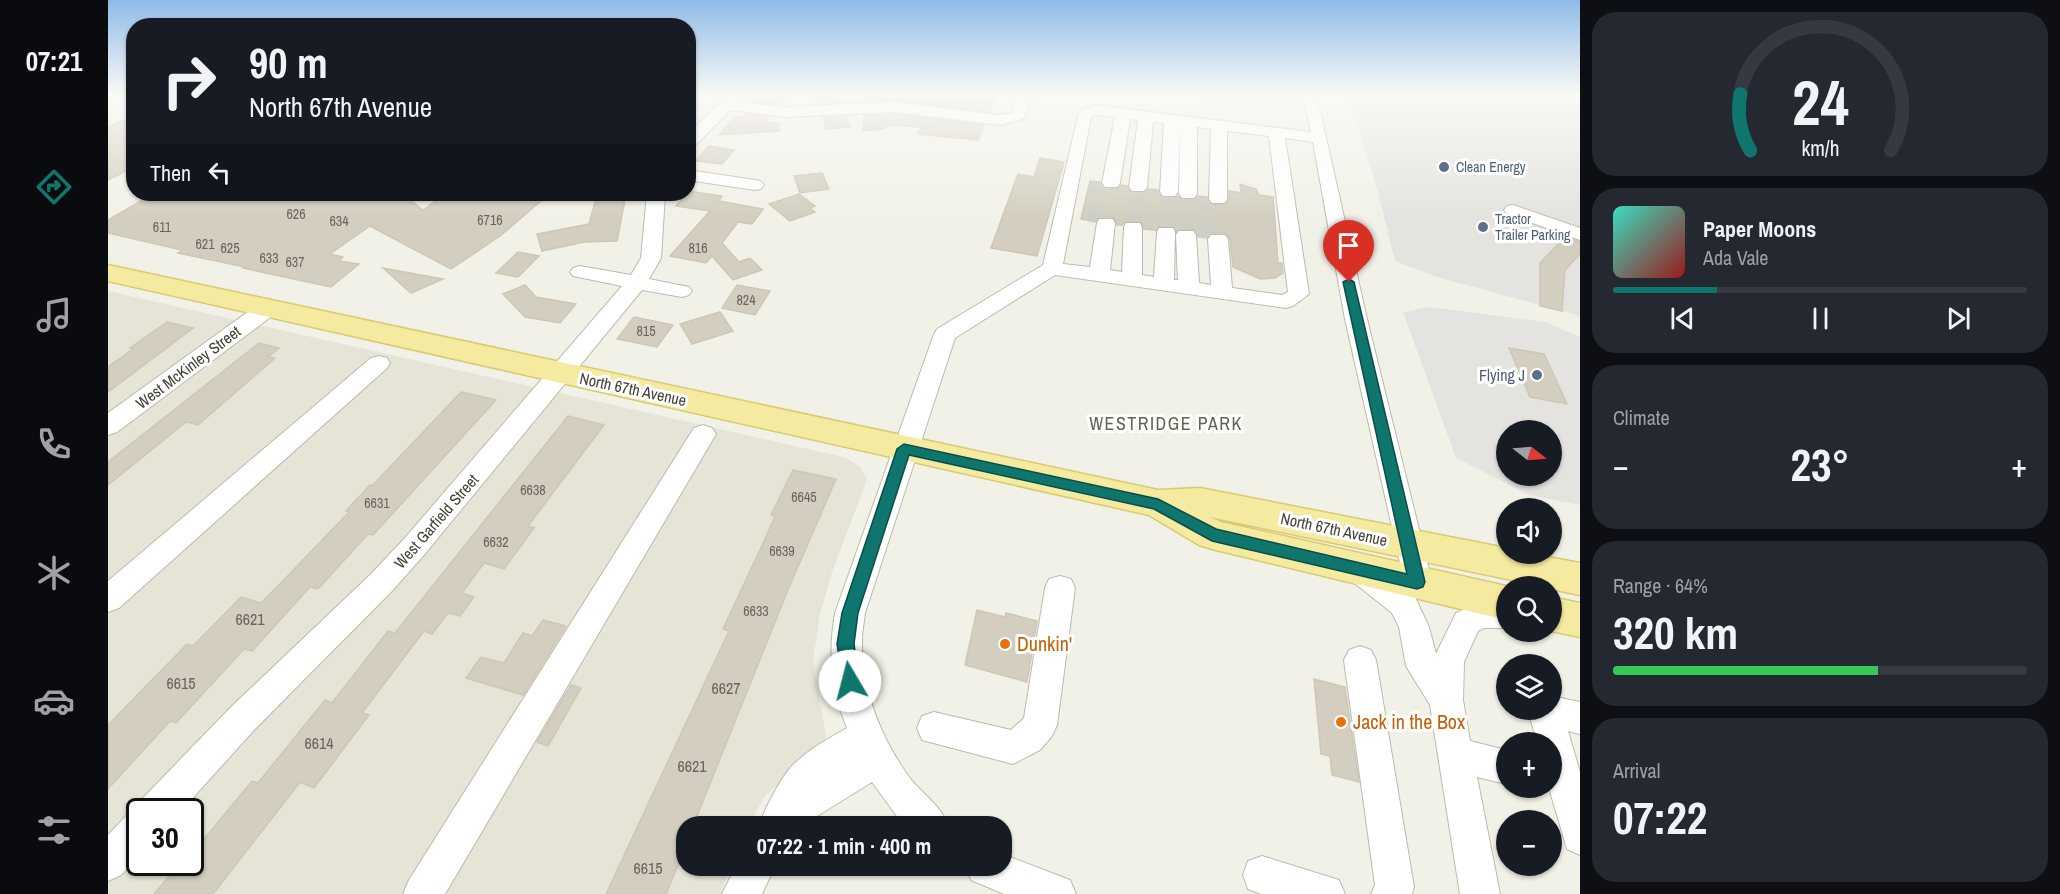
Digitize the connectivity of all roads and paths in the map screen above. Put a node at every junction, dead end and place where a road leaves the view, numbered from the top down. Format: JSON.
{"nodes":[{"id":1,"x":1080,"y":135,"type":"edge"},
{"id":2,"x":1125,"y":135,"type":"edge"},
{"id":3,"x":1192,"y":135,"type":"edge"},
{"id":4,"x":1196,"y":135,"type":"edge"},
{"id":5,"x":1199,"y":135,"type":"edge"},
{"id":6,"x":1276,"y":135,"type":"edge"},
{"id":7,"x":1296,"y":135,"type":"edge"},
{"id":8,"x":1319,"y":135,"type":"edge"},
{"id":9,"x":1320,"y":138,"type":"junction"},
{"id":10,"x":696,"y":176,"type":"edge"},
{"id":11,"x":755,"y":185,"type":"dead end"},
{"id":12,"x":1118,"y":185,"type":"tunnel mouth"},
{"id":13,"x":1169,"y":192,"type":"tunnel mouth"},
{"id":14,"x":1188,"y":194,"type":"tunnel mouth"},
{"id":15,"x":1212,"y":198,"type":"tunnel mouth"},
{"id":16,"x":655,"y":201,"type":"edge"},
{"id":17,"x":1513,"y":210,"type":"dead end"},
{"id":18,"x":1166,"y":232,"type":"tunnel mouth"},
{"id":19,"x":1580,"y":234,"type":"edge"},
{"id":20,"x":1186,"y":235,"type":"tunnel mouth"},
{"id":21,"x":1212,"y":238,"type":"tunnel mouth"},
{"id":22,"x":1052,"y":268,"type":"junction"},
{"id":23,"x":580,"y":272,"type":"dead end"},
{"id":24,"x":108,"y":273,"type":"edge"},
{"id":25,"x":1108,"y":277,"type":"junction"},
{"id":26,"x":637,"y":282,"type":"junction"},
{"id":27,"x":1164,"y":285,"type":"junction"},
{"id":28,"x":682,"y":291,"type":"dead end"},
{"id":29,"x":1207,"y":291,"type":"junction"},
{"id":30,"x":268,"y":308,"type":"junction"},
{"id":31,"x":379,"y":363,"type":"dead end"},
{"id":32,"x":562,"y":373,"type":"junction"},
{"id":33,"x":108,"y":426,"type":"edge"},
{"id":34,"x":703,"y":434,"type":"dead end"},
{"id":35,"x":904,"y":449,"type":"junction"},
{"id":36,"x":1158,"y":504,"type":"junction"},
{"id":37,"x":1408,"y":544,"type":"junction"},
{"id":38,"x":1357,"y":568,"type":"junction"},
{"id":39,"x":1580,"y":579,"type":"edge"},
{"id":40,"x":1417,"y":582,"type":"junction"},
{"id":41,"x":1060,"y":588,"type":"dead end"},
{"id":42,"x":108,"y":599,"type":"edge"},
{"id":43,"x":1496,"y":601,"type":"edge"},
{"id":44,"x":1496,"y":615,"type":"edge"},
{"id":45,"x":1562,"y":617,"type":"edge"},
{"id":46,"x":1562,"y":620,"type":"edge"},
{"id":47,"x":1580,"y":622,"type":"edge"},
{"id":48,"x":1360,"y":660,"type":"dead end"},
{"id":49,"x":1446,"y":700,"type":"junction"},
{"id":50,"x":1580,"y":718,"type":"edge"},
{"id":51,"x":934,"y":728,"type":"dead end"},
{"id":52,"x":873,"y":747,"type":"junction"},
{"id":53,"x":1455,"y":754,"type":"junction"},
{"id":54,"x":1496,"y":765,"type":"edge"},
{"id":55,"x":1565,"y":783,"type":"edge"},
{"id":56,"x":168,"y":798,"type":"edge"},
{"id":57,"x":787,"y":816,"type":"edge"},
{"id":58,"x":919,"y":816,"type":"edge"},
{"id":59,"x":1580,"y":836,"type":"edge"},
{"id":60,"x":126,"y":843,"type":"edge"},
{"id":61,"x":108,"y":862,"type":"edge"},
{"id":62,"x":1262,"y":875,"type":"dead end"},
{"id":63,"x":751,"y":876,"type":"edge"},
{"id":64,"x":1008,"y":876,"type":"edge"},
{"id":65,"x":423,"y":894,"type":"edge"},
{"id":66,"x":742,"y":894,"type":"edge"},
{"id":67,"x":1056,"y":894,"type":"edge"},
{"id":68,"x":1325,"y":894,"type":"edge"},
{"id":69,"x":1391,"y":894,"type":"edge"},
{"id":70,"x":1480,"y":894,"type":"edge"}],
"edges":[{"from":1,"to":22,"type":"street"},
{"from":2,"to":12,"type":"street"},
{"from":3,"to":13,"type":"street"},
{"from":4,"to":14,"type":"street"},
{"from":5,"to":15,"type":"street"},
{"from":6,"to":29,"type":"street"},
{"from":7,"to":9,"type":"street"},
{"from":8,"to":9,"type":"street"},
{"from":9,"to":37,"type":"street"},
{"from":10,"to":11,"type":"street"},
{"from":16,"to":26,"type":"street","name":"West Garfield Street"},
{"from":17,"to":19,"type":"street"},
{"from":18,"to":27,"type":"street"},
{"from":20,"to":29,"type":"street"},
{"from":21,"to":29,"type":"street"},
{"from":22,"to":25,"type":"street"},
{"from":22,"to":35,"type":"street"},
{"from":23,"to":26,"type":"street"},
{"from":24,"to":30,"type":"main road","name":"North 67th Avenue"},
{"from":25,"to":25,"type":"street"},
{"from":25,"to":27,"type":"street"},
{"from":26,"to":28,"type":"street"},
{"from":26,"to":32,"type":"street","name":"West Garfield Street"},
{"from":27,"to":29,"type":"street"},
{"from":30,"to":32,"type":"main road","name":"North 67th Avenue"},
{"from":30,"to":33,"type":"street","name":"West McKinley Street"},
{"from":31,"to":42,"type":"street"},
{"from":32,"to":35,"type":"main road","name":"North 67th Avenue"},
{"from":32,"to":56,"type":"street","name":"West Garfield Street"},
{"from":34,"to":65,"type":"street"},
{"from":35,"to":36,"type":"main road","name":"North 67th Avenue"},
{"from":35,"to":52,"type":"street"},
{"from":36,"to":37,"type":"main road","name":"North 67th Avenue"},
{"from":36,"to":38,"type":"main road","name":"North 67th Avenue"},
{"from":37,"to":39,"type":"main road","name":"North 67th Avenue"},
{"from":37,"to":40,"type":"street"},
{"from":38,"to":40,"type":"main road","name":"North 67th Avenue"},
{"from":38,"to":49,"type":"street"},
{"from":40,"to":43,"type":"main road","name":"North 67th Avenue"},
{"from":41,"to":51,"type":"street"},
{"from":44,"to":49,"type":"street"},
{"from":45,"to":47,"type":"main road"},
{"from":46,"to":47,"type":"street"},
{"from":48,"to":69,"type":"street"},
{"from":49,"to":53,"type":"street"},
{"from":50,"to":55,"type":"street"},
{"from":52,"to":57,"type":"street"},
{"from":52,"to":58,"type":"street"},
{"from":53,"to":54,"type":"street"},
{"from":53,"to":70,"type":"street"},
{"from":55,"to":59,"type":"street"},
{"from":60,"to":61,"type":"street"},
{"from":62,"to":68,"type":"street"},
{"from":63,"to":66,"type":"street"},
{"from":64,"to":67,"type":"street"}]}
